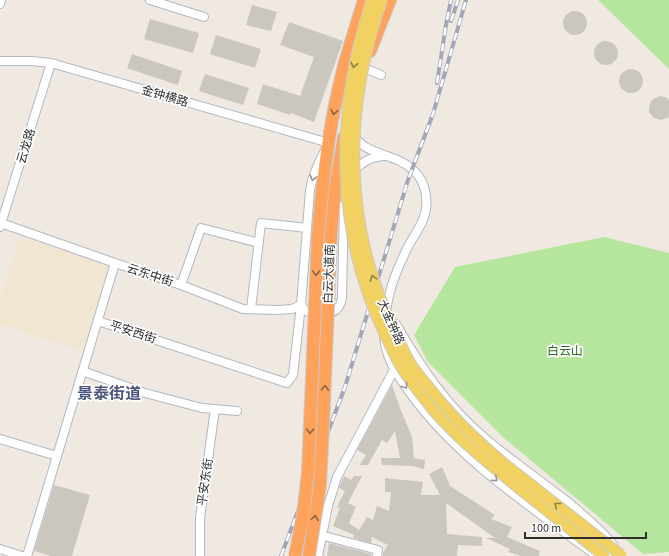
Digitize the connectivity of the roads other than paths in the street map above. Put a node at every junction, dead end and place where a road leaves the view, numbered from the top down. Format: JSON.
{"nodes":[{"id":1,"x":1,"y":0,"type":"edge"},
{"id":2,"x":150,"y":0,"type":"edge"},
{"id":3,"x":364,"y":0,"type":"edge"},
{"id":4,"x":372,"y":0,"type":"edge"},
{"id":5,"x":382,"y":0,"type":"edge"},
{"id":6,"x":390,"y":0,"type":"edge"},
{"id":7,"x":0,"y":4,"type":"edge"},
{"id":8,"x":204,"y":17,"type":"dead end"},
{"id":9,"x":0,"y":61,"type":"edge"},
{"id":10,"x":51,"y":63,"type":"junction"},
{"id":11,"x":364,"y":68,"type":"junction"},
{"id":12,"x":381,"y":75,"type":"dead end"},
{"id":13,"x":348,"y":120,"type":"junction"},
{"id":14,"x":329,"y":143,"type":"junction"},
{"id":15,"x":387,"y":156,"type":"junction"},
{"id":16,"x":345,"y":180,"type":"junction"},
{"id":17,"x":1,"y":225,"type":"edge"},
{"id":18,"x":313,"y":231,"type":"junction"},
{"id":19,"x":259,"y":243,"type":"junction"},
{"id":20,"x":115,"y":264,"type":"junction"},
{"id":21,"x":181,"y":285,"type":"junction"},
{"id":22,"x":388,"y":297,"type":"junction"},
{"id":23,"x":301,"y":305,"type":"junction"},
{"id":24,"x":251,"y":309,"type":"junction"},
{"id":25,"x":98,"y":321,"type":"junction"},
{"id":26,"x":394,"y":370,"type":"junction"},
{"id":27,"x":82,"y":372,"type":"junction"},
{"id":28,"x":215,"y":409,"type":"junction"},
{"id":29,"x":236,"y":411,"type":"dead end"},
{"id":30,"x":0,"y":439,"type":"edge"},
{"id":31,"x":57,"y":456,"type":"junction"},
{"id":32,"x":328,"y":537,"type":"dead end"},
{"id":33,"x":0,"y":550,"type":"edge"},
{"id":34,"x":621,"y":554,"type":"joint"},
{"id":35,"x":22,"y":556,"type":"edge"},
{"id":36,"x":27,"y":556,"type":"edge"},
{"id":37,"x":200,"y":556,"type":"edge"},
{"id":38,"x":295,"y":556,"type":"edge"},
{"id":39,"x":308,"y":556,"type":"edge"},
{"id":40,"x":318,"y":556,"type":"edge"},
{"id":41,"x":377,"y":556,"type":"edge"},
{"id":42,"x":599,"y":556,"type":"edge"}],
"edges":[{"from":1,"to":7,"type":"street"},
{"from":2,"to":8,"type":"street"},
{"from":3,"to":14,"type":"highway","name":"白云大道南","one_way":true},
{"from":4,"to":42,"type":"main road","name":"大金钟路","one_way":true,"bridge":true},
{"from":34,"to":5,"type":"main road","name":"大金钟路","one_way":true,"bridge":true},
{"from":6,"to":11,"type":"highway","name":"白云大道南"},
{"from":9,"to":10,"type":"street","name":"金钟横路"},
{"from":10,"to":14,"type":"street","name":"金钟横路"},
{"from":10,"to":17,"type":"street","name":"云龙路"},
{"from":11,"to":12,"type":"street"},
{"from":11,"to":13,"type":"highway","name":"白云大道南"},
{"from":13,"to":15,"type":"street"},
{"from":13,"to":16,"type":"street"},
{"from":39,"to":13,"type":"highway","name":"白云大道南","one_way":true,"bridge":true},
{"from":14,"to":18,"type":"highway","name":"白云大道南","one_way":true},
{"from":15,"to":16,"type":"street"},
{"from":15,"to":22,"type":"street"},
{"from":16,"to":23,"type":"street"},
{"from":17,"to":20,"type":"street","name":"云东中街"},
{"from":18,"to":19,"type":"street"},
{"from":18,"to":23,"type":"street"},
{"from":18,"to":38,"type":"highway","name":"白云大道南","one_way":true,"bridge":true},
{"from":19,"to":21,"type":"street"},
{"from":19,"to":24,"type":"street"},
{"from":20,"to":21,"type":"street","name":"云东中街"},
{"from":20,"to":25,"type":"street"},
{"from":21,"to":24,"type":"street","name":"云东中街"},
{"from":22,"to":26,"type":"street"},
{"from":22,"to":34,"type":"street"},
{"from":23,"to":24,"type":"street","name":"云东中街"},
{"from":23,"to":25,"type":"street","name":"平安西街"},
{"from":25,"to":27,"type":"street","name":"平安西街"},
{"from":26,"to":40,"type":"street"},
{"from":26,"to":42,"type":"street","one_way":true},
{"from":27,"to":28,"type":"street"},
{"from":27,"to":31,"type":"street","name":"平安西街"},
{"from":28,"to":29,"type":"street"},
{"from":28,"to":37,"type":"street","name":"平安东街"},
{"from":30,"to":31,"type":"street"},
{"from":31,"to":36,"type":"street","name":"平安西街"},
{"from":32,"to":41,"type":"street"},
{"from":33,"to":35,"type":"street"}]}
